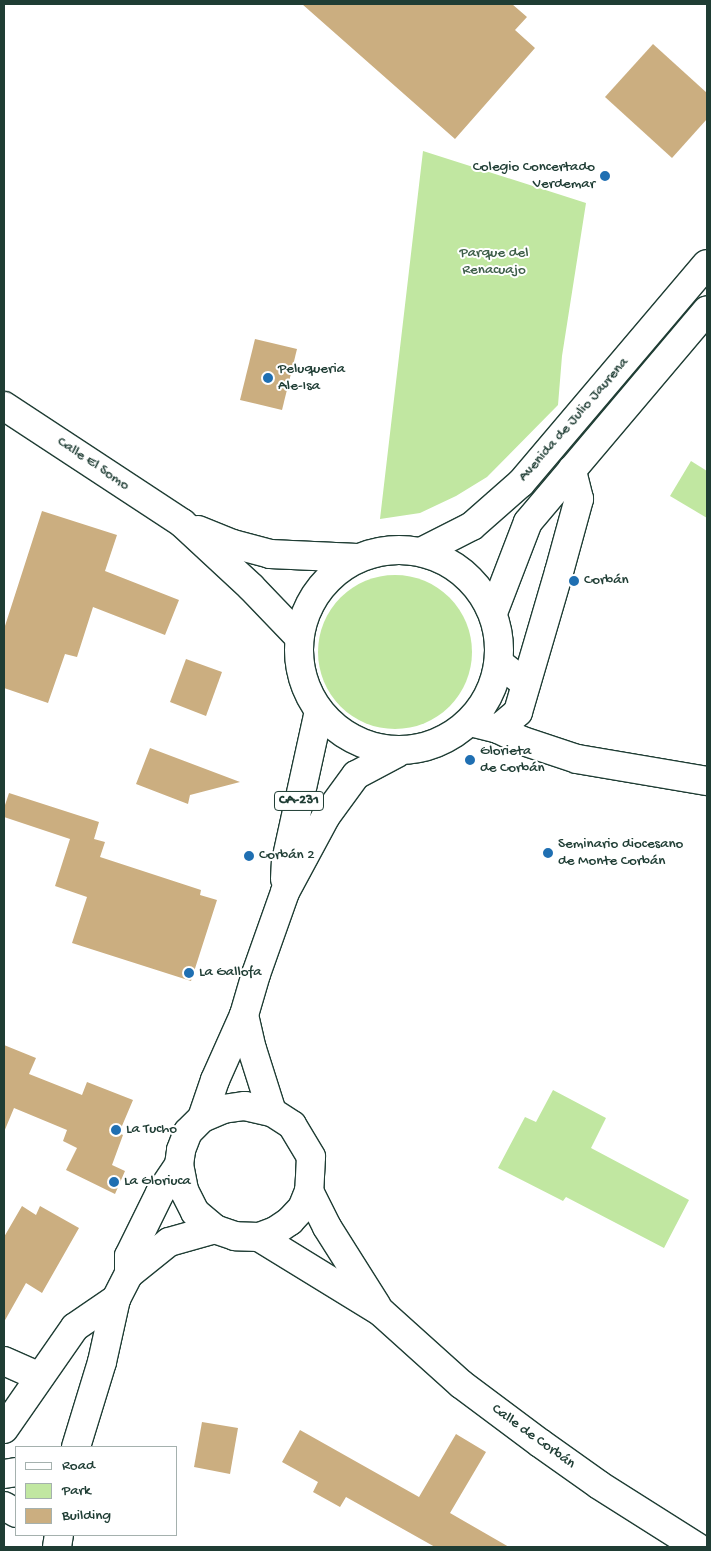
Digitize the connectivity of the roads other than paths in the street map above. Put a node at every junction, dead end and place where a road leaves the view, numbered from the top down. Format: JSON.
{"nodes":[{"id":1,"x":707,"y":264,"type":"edge"},
{"id":2,"x":707,"y":310,"type":"edge"},
{"id":3,"x":4,"y":406,"type":"edge"},
{"id":4,"x":572,"y":470,"type":"junction"},
{"id":5,"x":182,"y":523,"type":"junction"},
{"id":6,"x":421,"y":552,"type":"junction"},
{"id":7,"x":357,"y":558,"type":"junction"},
{"id":8,"x":493,"y":613,"type":"junction"},
{"id":9,"x":299,"y":637,"type":"junction"},
{"id":10,"x":499,"y":662,"type":"junction"},
{"id":11,"x":526,"y":684,"type":"junction"},
{"id":12,"x":319,"y":711,"type":"junction"},
{"id":13,"x":470,"y":722,"type":"junction"},
{"id":14,"x":498,"y":729,"type":"junction"},
{"id":15,"x":397,"y":753,"type":"junction"},
{"id":16,"x":707,"y":781,"type":"edge"},
{"id":17,"x":285,"y":892,"type":"junction"},
{"id":18,"x":244,"y":1015,"type":"junction"},
{"id":19,"x":272,"y":1112,"type":"junction"},
{"id":20,"x":202,"y":1118,"type":"junction"},
{"id":21,"x":179,"y":1165,"type":"junction"},
{"id":22,"x":309,"y":1191,"type":"junction"},
{"id":23,"x":215,"y":1229,"type":"junction"},
{"id":24,"x":259,"y":1237,"type":"junction"},
{"id":25,"x":129,"y":1274,"type":"junction"},
{"id":26,"x":116,"y":1300,"type":"junction"},
{"id":27,"x":381,"y":1312,"type":"junction"},
{"id":28,"x":4,"y":1362,"type":"edge"},
{"id":29,"x":40,"y":1377,"type":"junction"},
{"id":30,"x":4,"y":1429,"type":"edge"},
{"id":31,"x":76,"y":1446,"type":"edge"},
{"id":32,"x":4,"y":1506,"type":"edge"},
{"id":33,"x":15,"y":1512,"type":"edge"},
{"id":34,"x":697,"y":1547,"type":"edge"}],
"edges":[{"from":1,"to":6,"type":"main road","name":"Avenida de Julio Jaurena"},
{"from":2,"to":4,"type":"main road","name":"Avenida de Julio Jaurena"},
{"from":3,"to":5,"type":"main road","name":"Calle El Somo"},
{"from":4,"to":8,"type":"main road","name":"Avenida de Julio Jaurena"},
{"from":4,"to":11,"type":"main road"},
{"from":5,"to":7,"type":"main road","name":"Calle El Somo"},
{"from":5,"to":9,"type":"main road","name":"Calle El Somo"},
{"from":6,"to":7,"type":"main road"},
{"from":6,"to":8,"type":"main road"},
{"from":7,"to":9,"type":"main road"},
{"from":8,"to":10,"type":"main road"},
{"from":9,"to":12,"type":"main road"},
{"from":10,"to":11,"type":"main road"},
{"from":10,"to":13,"type":"main road"},
{"from":11,"to":14,"type":"main road"},
{"from":12,"to":15,"type":"main road"},
{"from":12,"to":17,"type":"main road","number":"CA-231"},
{"from":13,"to":14,"type":"main road"},
{"from":13,"to":15,"type":"main road"},
{"from":14,"to":16,"type":"main road"},
{"from":15,"to":17,"type":"main road","number":"CA-231"},
{"from":17,"to":18,"type":"main road","number":"CA-231"},
{"from":18,"to":19,"type":"main road","number":"CA-231"},
{"from":18,"to":20,"type":"main road","number":"CA-231"},
{"from":19,"to":20,"type":"main road","number":"CA-231"},
{"from":19,"to":22,"type":"main road","number":"CA-231"},
{"from":20,"to":21,"type":"main road","number":"CA-231"},
{"from":21,"to":23,"type":"main road","number":"CA-231"},
{"from":21,"to":25,"type":"main road"},
{"from":22,"to":24,"type":"main road","number":"CA-231"},
{"from":22,"to":27,"type":"main road","name":"Calle de Corbán","number":"CA-231"},
{"from":23,"to":24,"type":"main road","number":"CA-231"},
{"from":23,"to":25,"type":"main road"},
{"from":24,"to":27,"type":"main road","name":"Calle de Corbán","number":"CA-231"},
{"from":25,"to":26,"type":"main road"},
{"from":26,"to":29,"type":"main road"},
{"from":26,"to":31,"type":"main road"},
{"from":27,"to":34,"type":"main road","name":"Calle de Corbán","number":"CA-231"},
{"from":28,"to":29,"type":"main road"},
{"from":29,"to":30,"type":"main road"},
{"from":32,"to":33,"type":"main road"}]}
